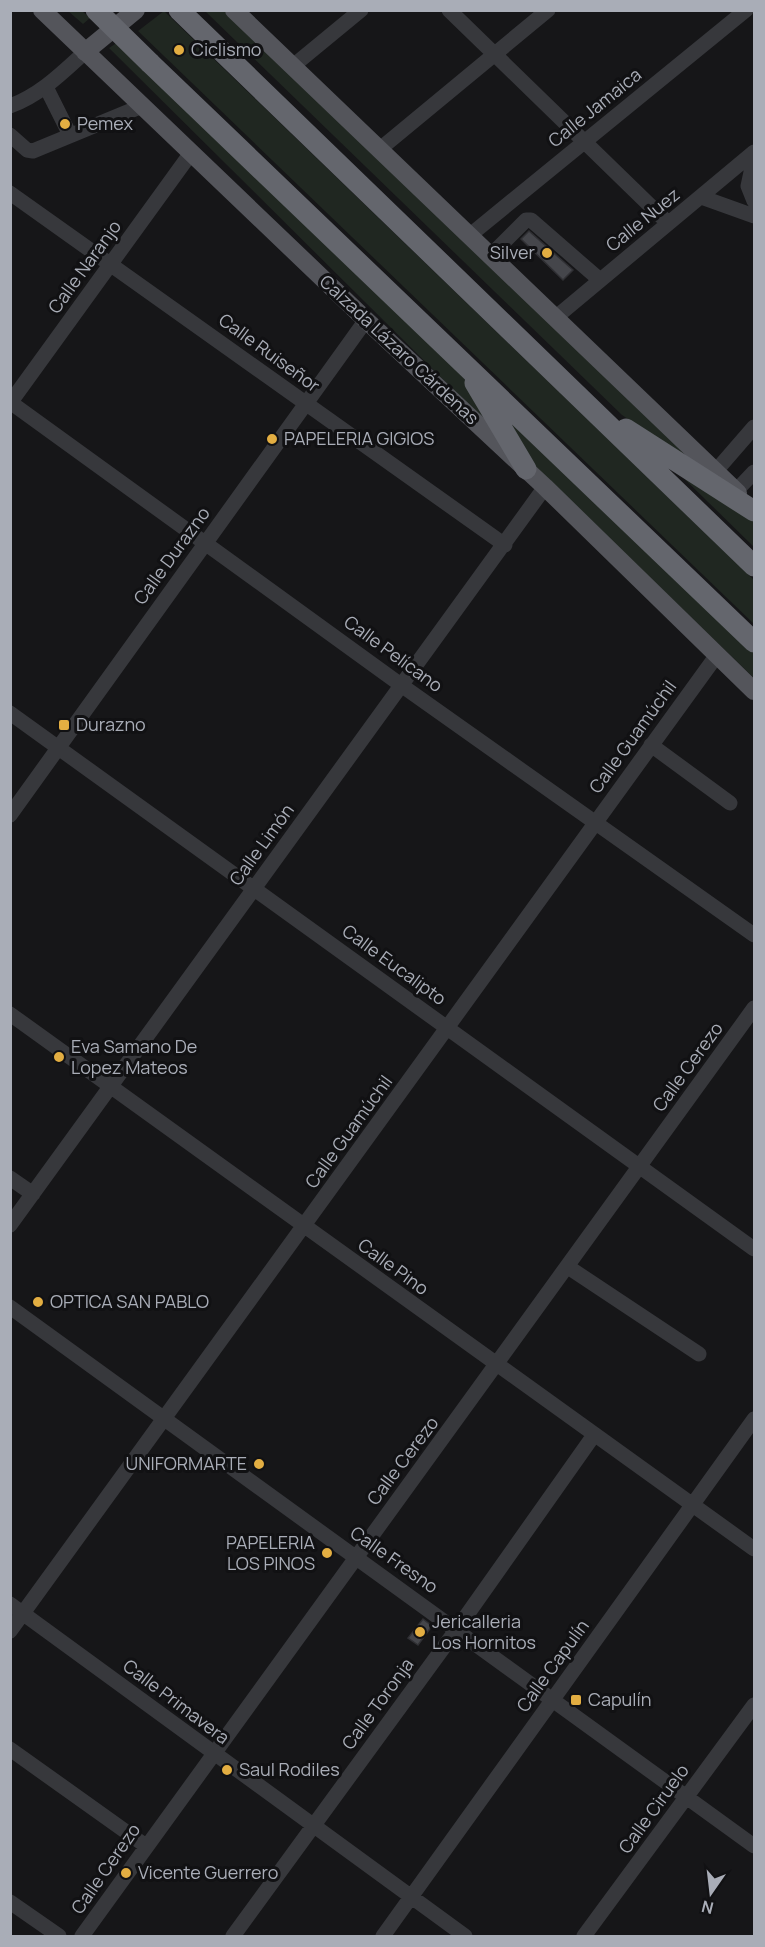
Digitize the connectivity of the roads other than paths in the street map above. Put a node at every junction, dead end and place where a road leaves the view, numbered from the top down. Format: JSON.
{"nodes":[{"id":1,"x":42,"y":10,"type":"edge"},
{"id":2,"x":96,"y":10,"type":"edge"},
{"id":3,"x":136,"y":10,"type":"edge"},
{"id":4,"x":234,"y":10,"type":"edge"},
{"id":5,"x":362,"y":10,"type":"edge"},
{"id":6,"x":449,"y":10,"type":"edge"},
{"id":7,"x":548,"y":10,"type":"edge"},
{"id":8,"x":746,"y":10,"type":"edge"},
{"id":9,"x":185,"y":17,"type":"edge"},
{"id":10,"x":86,"y":52,"type":"junction"},
{"id":11,"x":494,"y":54,"type":"junction"},
{"id":12,"x":293,"y":66,"type":"junction"},
{"id":13,"x":46,"y":87,"type":"junction"},
{"id":14,"x":10,"y":106,"type":"edge"},
{"id":15,"x":142,"y":106,"type":"junction"},
{"id":16,"x":10,"y":135,"type":"edge"},
{"id":17,"x":70,"y":135,"type":"junction"},
{"id":18,"x":585,"y":142,"type":"junction"},
{"id":19,"x":380,"y":149,"type":"junction"},
{"id":20,"x":754,"y":152,"type":"edge"},
{"id":21,"x":191,"y":153,"type":"junction"},
{"id":22,"x":754,"y":158,"type":"edge"},
{"id":23,"x":10,"y":193,"type":"edge"},
{"id":24,"x":701,"y":197,"type":"junction"},
{"id":25,"x":754,"y":201,"type":"edge"},
{"id":26,"x":754,"y":216,"type":"edge"},
{"id":27,"x":668,"y":223,"type":"junction"},
{"id":28,"x":469,"y":236,"type":"junction"},
{"id":29,"x":490,"y":256,"type":"junction"},
{"id":30,"x":112,"y":264,"type":"junction"},
{"id":31,"x":600,"y":280,"type":"junction"},
{"id":32,"x":555,"y":318,"type":"junction"},
{"id":33,"x":366,"y":320,"type":"junction"},
{"id":34,"x":461,"y":359,"type":"junction"},
{"id":35,"x":11,"y":402,"type":"edge"},
{"id":36,"x":305,"y":403,"type":"junction"},
{"id":37,"x":588,"y":405,"type":"junction"},
{"id":38,"x":754,"y":427,"type":"edge"},
{"id":39,"x":526,"y":469,"type":"junction"},
{"id":40,"x":715,"y":472,"type":"junction"},
{"id":41,"x":754,"y":472,"type":"edge"},
{"id":42,"x":546,"y":487,"type":"junction"},
{"id":43,"x":736,"y":491,"type":"junction"},
{"id":44,"x":754,"y":510,"type":"edge"},
{"id":45,"x":206,"y":542,"type":"junction"},
{"id":46,"x":505,"y":545,"type":"junction"},
{"id":47,"x":754,"y":566,"type":"edge"},
{"id":48,"x":754,"y":642,"type":"edge"},
{"id":49,"x":717,"y":655,"type":"junction"},
{"id":50,"x":401,"y":685,"type":"junction"},
{"id":51,"x":754,"y":691,"type":"edge"},
{"id":52,"x":10,"y":713,"type":"edge"},
{"id":53,"x":651,"y":744,"type":"junction"},
{"id":54,"x":59,"y":748,"type":"junction"},
{"id":55,"x":730,"y":803,"type":"dead end"},
{"id":56,"x":10,"y":815,"type":"edge"},
{"id":57,"x":596,"y":821,"type":"junction"},
{"id":58,"x":254,"y":889,"type":"junction"},
{"id":59,"x":754,"y":935,"type":"edge"},
{"id":60,"x":754,"y":1008,"type":"edge"},
{"id":61,"x":10,"y":1014,"type":"edge"},
{"id":62,"x":447,"y":1028,"type":"junction"},
{"id":63,"x":111,"y":1087,"type":"junction"},
{"id":64,"x":640,"y":1166,"type":"junction"},
{"id":65,"x":10,"y":1178,"type":"edge"},
{"id":66,"x":33,"y":1194,"type":"junction"},
{"id":67,"x":10,"y":1225,"type":"edge"},
{"id":68,"x":305,"y":1227,"type":"junction"},
{"id":69,"x":754,"y":1249,"type":"edge"},
{"id":70,"x":568,"y":1267,"type":"junction"},
{"id":71,"x":10,"y":1307,"type":"edge"},
{"id":72,"x":699,"y":1354,"type":"dead end"},
{"id":73,"x":497,"y":1366,"type":"junction"},
{"id":74,"x":164,"y":1418,"type":"junction"},
{"id":75,"x":754,"y":1419,"type":"edge"},
{"id":76,"x":594,"y":1435,"type":"junction"},
{"id":77,"x":694,"y":1506,"type":"junction"},
{"id":78,"x":754,"y":1549,"type":"edge"},
{"id":79,"x":356,"y":1557,"type":"junction"},
{"id":80,"x":17,"y":1609,"type":"edge"},
{"id":81,"x":457,"y":1629,"type":"junction"},
{"id":82,"x":10,"y":1631,"type":"edge"},
{"id":83,"x":553,"y":1699,"type":"junction"},
{"id":84,"x":754,"y":1705,"type":"edge"},
{"id":85,"x":10,"y":1749,"type":"edge"},
{"id":86,"x":213,"y":1754,"type":"junction"},
{"id":87,"x":687,"y":1798,"type":"junction"},
{"id":88,"x":312,"y":1827,"type":"junction"},
{"id":89,"x":146,"y":1846,"type":"junction"},
{"id":90,"x":754,"y":1846,"type":"edge"},
{"id":91,"x":410,"y":1898,"type":"junction"},
{"id":92,"x":10,"y":1902,"type":"edge"},
{"id":93,"x":59,"y":1936,"type":"edge"},
{"id":94,"x":82,"y":1936,"type":"edge"},
{"id":95,"x":233,"y":1936,"type":"edge"},
{"id":96,"x":383,"y":1936,"type":"edge"},
{"id":97,"x":465,"y":1936,"type":"edge"},
{"id":98,"x":584,"y":1936,"type":"edge"}],
"edges":[{"from":1,"to":10,"type":"main road","name":"Calzada Lázaro Cárdenas"},
{"from":2,"to":34,"type":"highway","name":"Calzada Lázaro Cárdenas","bridge":true},
{"from":3,"to":10,"type":"main road"},
{"from":4,"to":12,"type":"main road"},
{"from":5,"to":12,"type":"street"},
{"from":6,"to":11,"type":"street"},
{"from":7,"to":11,"type":"street"},
{"from":8,"to":18,"type":"street","name":"Calle Jamaica"},
{"from":9,"to":37,"type":"highway"},
{"from":10,"to":13,"type":"street"},
{"from":10,"to":15,"type":"main road","name":"Calzada Lázaro Cárdenas"},
{"from":11,"to":18,"type":"street"},
{"from":11,"to":19,"type":"street"},
{"from":12,"to":19,"type":"main road"},
{"from":13,"to":14,"type":"street"},
{"from":13,"to":17,"type":"street"},
{"from":15,"to":17,"type":"street"},
{"from":15,"to":21,"type":"main road","name":"Calzada Lázaro Cárdenas"},
{"from":16,"to":17,"type":"street"},
{"from":18,"to":27,"type":"street"},
{"from":18,"to":28,"type":"street","name":"Calle Jamaica"},
{"from":19,"to":28,"type":"main road"},
{"from":20,"to":24,"type":"street","name":"Calle Nuez"},
{"from":21,"to":30,"type":"street","name":"Calle Naranjo"},
{"from":21,"to":33,"type":"main road","name":"Calzada Lázaro Cárdenas"},
{"from":22,"to":25,"type":"street"},
{"from":23,"to":30,"type":"street","name":"Calle Ruiseñor"},
{"from":24,"to":26,"type":"street"},
{"from":24,"to":27,"type":"street","name":"Calle Nuez"},
{"from":27,"to":31,"type":"street","name":"Calle Nuez"},
{"from":28,"to":29,"type":"main road"},
{"from":29,"to":31,"type":"street"},
{"from":29,"to":32,"type":"main road"},
{"from":30,"to":35,"type":"street","name":"Calle Naranjo"},
{"from":30,"to":36,"type":"street","name":"Calle Ruiseñor"},
{"from":31,"to":32,"type":"street","name":"Calle Nuez"},
{"from":32,"to":40,"type":"main road"},
{"from":33,"to":36,"type":"street","name":"Calle Durazno"},
{"from":33,"to":39,"type":"main road","name":"Calzada Lázaro Cárdenas"},
{"from":34,"to":39,"type":"highway"},
{"from":34,"to":48,"type":"highway","name":"Calzada Lázaro Cárdenas"},
{"from":35,"to":45,"type":"street","name":"Calle Pelícano"},
{"from":36,"to":45,"type":"street","name":"Calle Durazno"},
{"from":36,"to":46,"type":"street","name":"Calle Ruiseñor"},
{"from":37,"to":44,"type":"highway"},
{"from":37,"to":47,"type":"highway"},
{"from":38,"to":40,"type":"street"},
{"from":39,"to":42,"type":"main road","name":"Calzada Lázaro Cárdenas"},
{"from":40,"to":43,"type":"main road"},
{"from":41,"to":43,"type":"street"},
{"from":42,"to":46,"type":"street","name":"Calle Limón"},
{"from":42,"to":49,"type":"main road","name":"Calzada Lázaro Cárdenas"},
{"from":43,"to":44,"type":"main road"},
{"from":45,"to":50,"type":"street","name":"Calle Pelícano"},
{"from":45,"to":54,"type":"street","name":"Calle Durazno"},
{"from":46,"to":50,"type":"street","name":"Calle Limón"},
{"from":49,"to":51,"type":"main road","name":"Calzada Lázaro Cárdenas"},
{"from":49,"to":53,"type":"street","name":"Calle Guamúchil"},
{"from":50,"to":57,"type":"street","name":"Calle Pelícano"},
{"from":50,"to":58,"type":"street","name":"Calle Limón"},
{"from":52,"to":54,"type":"street","name":"Calle Eucalipto"},
{"from":53,"to":55,"type":"street"},
{"from":53,"to":57,"type":"street","name":"Calle Guamúchil"},
{"from":54,"to":56,"type":"street","name":"Calle Durazno"},
{"from":54,"to":58,"type":"street","name":"Calle Eucalipto"},
{"from":57,"to":59,"type":"street","name":"Calle Pelícano"},
{"from":57,"to":62,"type":"street","name":"Calle Guamúchil"},
{"from":58,"to":62,"type":"street","name":"Calle Eucalipto"},
{"from":58,"to":63,"type":"street","name":"Calle Limón"},
{"from":60,"to":64,"type":"street","name":"Calle Cerezo"},
{"from":61,"to":63,"type":"street","name":"Calle Pino"},
{"from":62,"to":64,"type":"street","name":"Calle Eucalipto"},
{"from":62,"to":68,"type":"street","name":"Calle Guamúchil"},
{"from":63,"to":66,"type":"street","name":"Calle Limón"},
{"from":63,"to":68,"type":"street","name":"Calle Pino"},
{"from":64,"to":69,"type":"street","name":"Calle Eucalipto"},
{"from":64,"to":70,"type":"street","name":"Calle Cerezo"},
{"from":65,"to":66,"type":"street"},
{"from":66,"to":67,"type":"street","name":"Calle Limón"},
{"from":68,"to":73,"type":"street","name":"Calle Pino"},
{"from":68,"to":74,"type":"street","name":"Calle Guamúchil"},
{"from":70,"to":72,"type":"street"},
{"from":70,"to":73,"type":"street","name":"Calle Cerezo"},
{"from":71,"to":74,"type":"street","name":"Calle Fresno"},
{"from":73,"to":76,"type":"street","name":"Calle Pino"},
{"from":73,"to":79,"type":"street","name":"Calle Cerezo"},
{"from":74,"to":79,"type":"street","name":"Calle Fresno"},
{"from":74,"to":80,"type":"street","name":"Calle Guamúchil"},
{"from":75,"to":77,"type":"street","name":"Calle Capulín"},
{"from":76,"to":77,"type":"street","name":"Calle Pino"},
{"from":76,"to":81,"type":"street","name":"Calle Toronja"},
{"from":77,"to":78,"type":"street","name":"Calle Pino"},
{"from":77,"to":83,"type":"street","name":"Calle Capulín"},
{"from":79,"to":81,"type":"street","name":"Calle Fresno"},
{"from":79,"to":86,"type":"street","name":"Calle Cerezo"},
{"from":80,"to":82,"type":"street","name":"Calle Guamúchil"},
{"from":80,"to":86,"type":"street","name":"Calle Primavera"},
{"from":81,"to":83,"type":"street","name":"Calle Fresno"},
{"from":81,"to":88,"type":"street","name":"Calle Toronja"},
{"from":83,"to":87,"type":"street","name":"Calle Fresno"},
{"from":83,"to":91,"type":"street","name":"Calle Capulín"},
{"from":84,"to":87,"type":"street","name":"Calle Ciruelo"},
{"from":85,"to":89,"type":"street"},
{"from":86,"to":88,"type":"street","name":"Calle Primavera"},
{"from":86,"to":89,"type":"street","name":"Calle Cerezo"},
{"from":87,"to":90,"type":"street","name":"Calle Fresno"},
{"from":87,"to":98,"type":"street","name":"Calle Ciruelo"},
{"from":88,"to":91,"type":"street","name":"Calle Primavera"},
{"from":88,"to":95,"type":"street","name":"Calle Toronja"},
{"from":89,"to":94,"type":"street","name":"Calle Cerezo"},
{"from":91,"to":96,"type":"street","name":"Calle Capulín"},
{"from":91,"to":97,"type":"street","name":"Calle Primavera"},
{"from":92,"to":93,"type":"street"}]}
